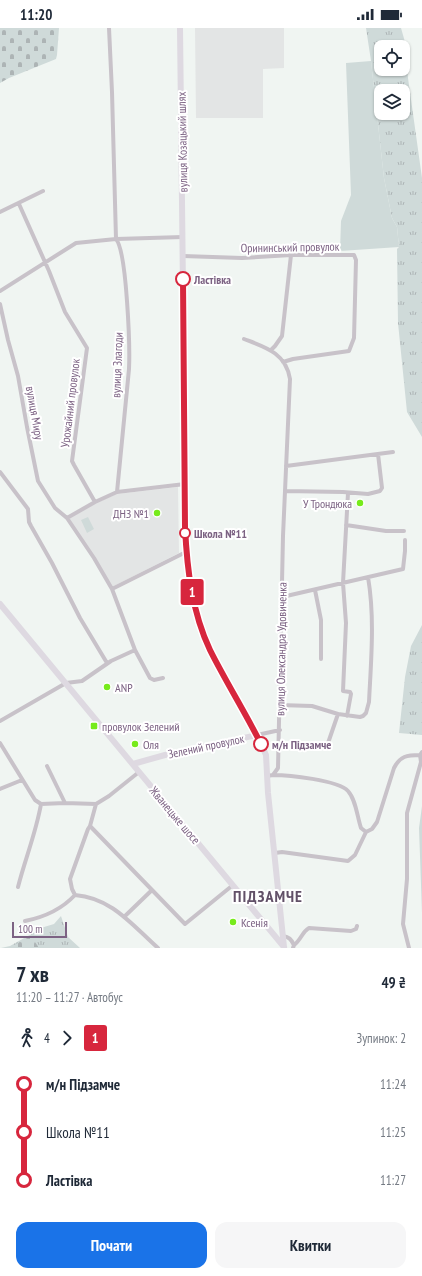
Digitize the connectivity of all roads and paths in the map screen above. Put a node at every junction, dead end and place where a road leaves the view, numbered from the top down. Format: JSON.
{"nodes":[{"id":1,"x":109,"y":28,"type":"edge"},
{"id":2,"x":180,"y":28,"type":"edge"},
{"id":3,"x":43,"y":191,"type":"dead end"},
{"id":4,"x":19,"y":204,"type":"junction"},
{"id":5,"x":0,"y":212,"type":"edge"},
{"id":6,"x":183,"y":237,"type":"junction"},
{"id":7,"x":116,"y":240,"type":"junction"},
{"id":8,"x":291,"y":255,"type":"junction"},
{"id":9,"x":183,"y":256,"type":"junction"},
{"id":10,"x":45,"y":264,"type":"junction"},
{"id":11,"x":0,"y":291,"type":"edge"},
{"id":12,"x":0,"y":304,"type":"edge"},
{"id":13,"x":244,"y":339,"type":"dead end"},
{"id":14,"x":271,"y":350,"type":"junction"},
{"id":15,"x":283,"y":362,"type":"junction"},
{"id":16,"x":393,"y":452,"type":"dead end"},
{"id":17,"x":378,"y":454,"type":"junction"},
{"id":18,"x":286,"y":466,"type":"junction"},
{"id":19,"x":0,"y":472,"type":"edge"},
{"id":20,"x":185,"y":484,"type":"junction"},
{"id":21,"x":285,"y":491,"type":"junction"},
{"id":22,"x":116,"y":492,"type":"junction"},
{"id":23,"x":348,"y":492,"type":"junction"},
{"id":24,"x":95,"y":502,"type":"junction"},
{"id":25,"x":67,"y":518,"type":"junction"},
{"id":26,"x":346,"y":525,"type":"junction"},
{"id":27,"x":404,"y":531,"type":"dead end"},
{"id":28,"x":405,"y":540,"type":"dead end"},
{"id":29,"x":186,"y":552,"type":"junction"},
{"id":30,"x":368,"y":577,"type":"junction"},
{"id":31,"x":343,"y":583,"type":"junction"},
{"id":32,"x":112,"y":589,"type":"junction"},
{"id":33,"x":315,"y":590,"type":"junction"},
{"id":34,"x":282,"y":598,"type":"junction"},
{"id":35,"x":0,"y":604,"type":"edge"},
{"id":36,"x":135,"y":650,"type":"junction"},
{"id":37,"x":321,"y":659,"type":"dead end"},
{"id":38,"x":107,"y":663,"type":"junction"},
{"id":39,"x":163,"y":678,"type":"dead end"},
{"id":40,"x":66,"y":683,"type":"junction"},
{"id":41,"x":279,"y":705,"type":"junction"},
{"id":42,"x":338,"y":714,"type":"junction"},
{"id":43,"x":347,"y":716,"type":"junction"},
{"id":44,"x":0,"y":721,"type":"edge"},
{"id":45,"x":280,"y":730,"type":"junction"},
{"id":46,"x":257,"y":735,"type":"junction"},
{"id":47,"x":0,"y":743,"type":"edge"},
{"id":48,"x":327,"y":746,"type":"dead end"},
{"id":49,"x":421,"y":754,"type":"edge"},
{"id":50,"x":133,"y":764,"type":"junction"},
{"id":51,"x":47,"y":766,"type":"dead end"},
{"id":52,"x":139,"y":772,"type":"junction"},
{"id":53,"x":270,"y":775,"type":"junction"},
{"id":54,"x":22,"y":780,"type":"junction"},
{"id":55,"x":0,"y":789,"type":"edge"},
{"id":56,"x":65,"y":803,"type":"junction"},
{"id":57,"x":41,"y":804,"type":"junction"},
{"id":58,"x":96,"y":804,"type":"junction"},
{"id":59,"x":90,"y":826,"type":"junction"},
{"id":60,"x":366,"y":832,"type":"junction"},
{"id":61,"x":275,"y":852,"type":"junction"},
{"id":62,"x":233,"y":885,"type":"junction"},
{"id":63,"x":18,"y":887,"type":"dead end"},
{"id":64,"x":152,"y":890,"type":"junction"},
{"id":65,"x":75,"y":895,"type":"junction"},
{"id":66,"x":124,"y":917,"type":"junction"},
{"id":67,"x":25,"y":921,"type":"dead end"},
{"id":68,"x":357,"y":926,"type":"dead end"},
{"id":69,"x":283,"y":936,"type":"junction"},
{"id":70,"x":293,"y":946,"type":"edge"},
{"id":71,"x":158,"y":948,"type":"edge"},
{"id":72,"x":283,"y":948,"type":"edge"},
{"id":73,"x":409,"y":948,"type":"edge"}],
"edges":[{"from":1,"to":7,"type":"street","name":"вулиця Злагоди"},
{"from":2,"to":6,"type":"main road","name":"вулиця Козацький шлях"},
{"from":3,"to":4,"type":"street"},
{"from":4,"to":5,"type":"street"},
{"from":4,"to":10,"type":"street","name":"Урожайний провулок"},
{"from":6,"to":7,"type":"street"},
{"from":6,"to":9,"type":"main road","name":"вулиця Козацький шлях"},
{"from":7,"to":10,"type":"street"},
{"from":7,"to":22,"type":"street","name":"вулиця Злагоди"},
{"from":8,"to":9,"type":"street","name":"Орининський провулок"},
{"from":8,"to":14,"type":"street"},
{"from":8,"to":15,"type":"street","name":"Орининський провулок"},
{"from":9,"to":20,"type":"main road","name":"вулиця Козацький шлях"},
{"from":10,"to":11,"type":"street"},
{"from":10,"to":24,"type":"street","name":"Урожайний провулок"},
{"from":12,"to":25,"type":"street","name":"вулиця Миру"},
{"from":13,"to":14,"type":"street","name":"вулиця Олександра Удовиченка"},
{"from":14,"to":15,"type":"street","name":"вулиця Олександра Удовиченка"},
{"from":15,"to":18,"type":"street","name":"вулиця Олександра Удовиченка"},
{"from":16,"to":17,"type":"street"},
{"from":17,"to":18,"type":"street"},
{"from":17,"to":23,"type":"street"},
{"from":18,"to":21,"type":"street","name":"вулиця Олександра Удовиченка"},
{"from":19,"to":38,"type":"street"},
{"from":20,"to":22,"type":"street"},
{"from":20,"to":29,"type":"main road","name":"вулиця Козацький шлях"},
{"from":21,"to":23,"type":"street"},
{"from":21,"to":34,"type":"street","name":"вулиця Олександра Удовиченка"},
{"from":22,"to":24,"type":"street"},
{"from":23,"to":26,"type":"street"},
{"from":24,"to":25,"type":"street"},
{"from":25,"to":32,"type":"street"},
{"from":26,"to":27,"type":"street"},
{"from":26,"to":31,"type":"street"},
{"from":28,"to":30,"type":"street"},
{"from":29,"to":32,"type":"street"},
{"from":29,"to":46,"type":"main road","name":"вулиця Козацький шлях"},
{"from":30,"to":31,"type":"street"},
{"from":30,"to":43,"type":"street"},
{"from":31,"to":33,"type":"street"},
{"from":31,"to":43,"type":"street"},
{"from":32,"to":36,"type":"street"},
{"from":33,"to":34,"type":"street"},
{"from":33,"to":37,"type":"street"},
{"from":34,"to":41,"type":"street","name":"вулиця Олександра Удовиченка"},
{"from":35,"to":40,"type":"main road","name":"Жванецьке шосе"},
{"from":36,"to":38,"type":"street"},
{"from":36,"to":39,"type":"street"},
{"from":38,"to":40,"type":"street"},
{"from":40,"to":44,"type":"street"},
{"from":40,"to":50,"type":"main road","name":"Жванецьке шосе"},
{"from":41,"to":42,"type":"street"},
{"from":41,"to":45,"type":"street","name":"вулиця Олександра Удовиченка"},
{"from":42,"to":43,"type":"street"},
{"from":42,"to":48,"type":"street"},
{"from":45,"to":46,"type":"street","name":"Зелений провулок"},
{"from":45,"to":53,"type":"street","name":"вулиця Олександра Удовиченка"},
{"from":46,"to":50,"type":"main road","name":"Зелений провулок"},
{"from":46,"to":53,"type":"main road","name":"вулиця Козацький шлях"},
{"from":47,"to":54,"type":"street"},
{"from":49,"to":60,"type":"street"},
{"from":49,"to":73,"type":"street"},
{"from":50,"to":52,"type":"main road","name":"Жванецьке шосе"},
{"from":51,"to":56,"type":"street"},
{"from":52,"to":58,"type":"street"},
{"from":52,"to":62,"type":"main road","name":"Жванецьке шосе"},
{"from":53,"to":60,"type":"street"},
{"from":53,"to":61,"type":"main road","name":"вулиця Олександра Удовиченка"},
{"from":54,"to":55,"type":"street"},
{"from":54,"to":57,"type":"street"},
{"from":56,"to":57,"type":"street"},
{"from":56,"to":58,"type":"street"},
{"from":57,"to":63,"type":"street"},
{"from":58,"to":59,"type":"street"},
{"from":59,"to":64,"type":"street"},
{"from":59,"to":65,"type":"street"},
{"from":60,"to":61,"type":"street"},
{"from":61,"to":69,"type":"main road","name":"вулиця Олександра Удовиченка"},
{"from":62,"to":64,"type":"street"},
{"from":62,"to":72,"type":"main road","name":"Жванецьке шосе"},
{"from":64,"to":66,"type":"street"},
{"from":65,"to":66,"type":"street"},
{"from":65,"to":67,"type":"street"},
{"from":66,"to":71,"type":"street"},
{"from":68,"to":70,"type":"street"},
{"from":69,"to":70,"type":"street"},
{"from":69,"to":72,"type":"main road","name":"вулиця Олександра Удовиченка"}]}
